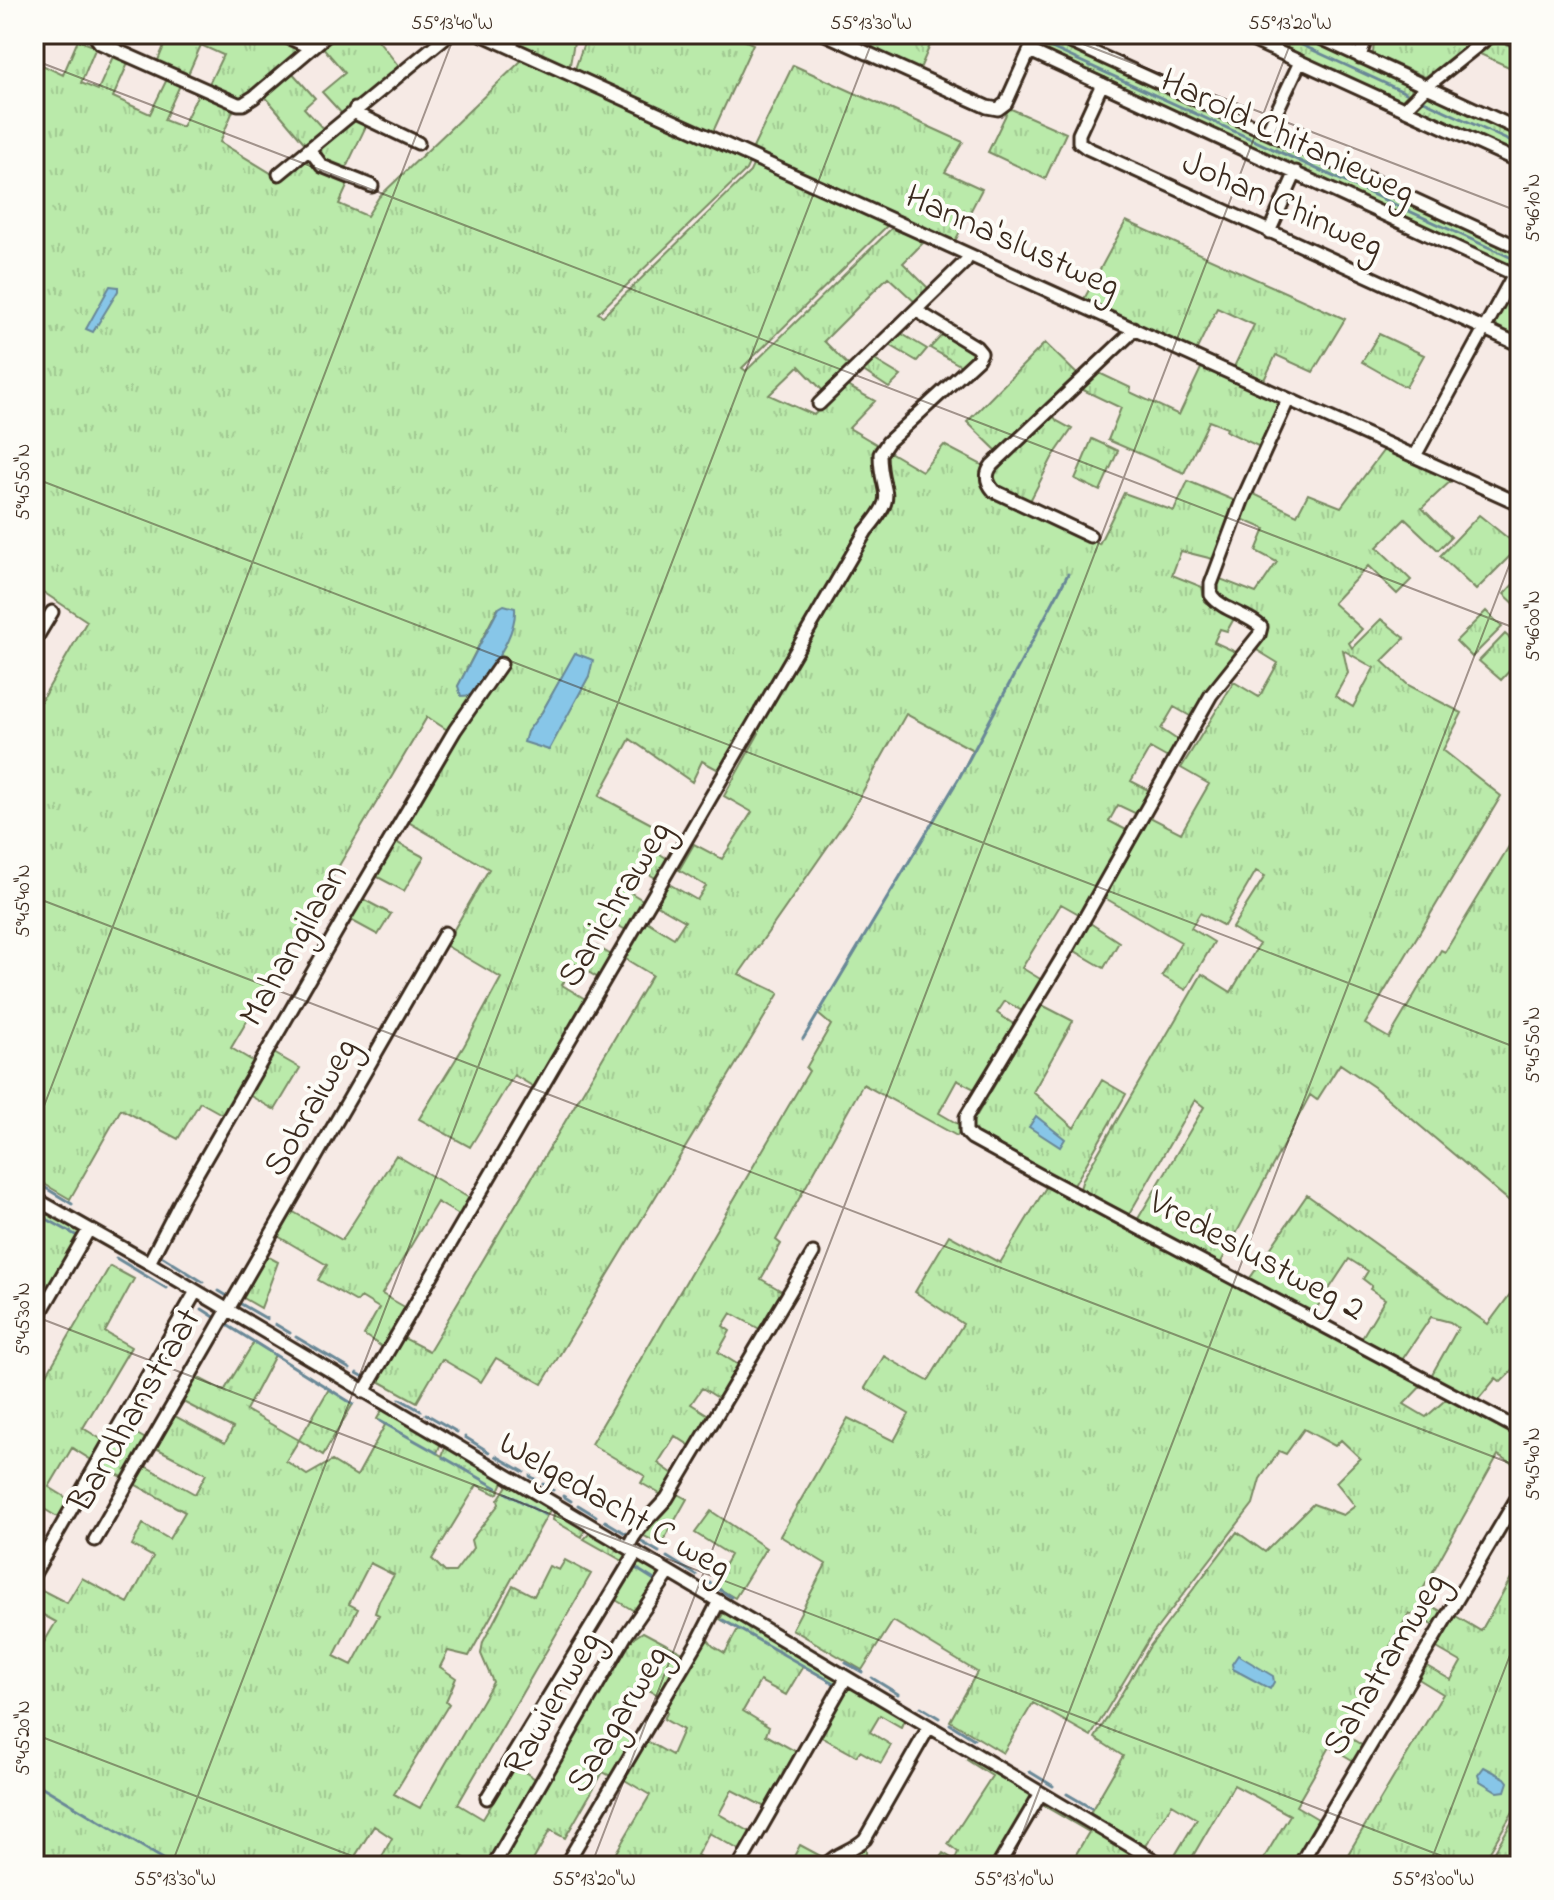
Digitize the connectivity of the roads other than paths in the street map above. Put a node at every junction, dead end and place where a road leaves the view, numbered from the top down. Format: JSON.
{"nodes":[{"id":1,"x":99,"y":34,"type":"edge"},
{"id":2,"x":281,"y":34,"type":"edge"},
{"id":3,"x":328,"y":34,"type":"edge"},
{"id":4,"x":449,"y":34,"type":"edge"},
{"id":5,"x":481,"y":34,"type":"edge"},
{"id":6,"x":825,"y":34,"type":"edge"},
{"id":7,"x":1037,"y":34,"type":"edge"},
{"id":8,"x":1053,"y":34,"type":"edge"},
{"id":9,"x":1239,"y":34,"type":"edge"},
{"id":10,"x":1312,"y":34,"type":"edge"},
{"id":11,"x":1367,"y":34,"type":"edge"},
{"id":12,"x":1492,"y":34,"type":"edge"},
{"id":13,"x":1504,"y":34,"type":"edge"},
{"id":14,"x":1520,"y":41,"type":"edge"},
{"id":15,"x":311,"y":48,"type":"junction"},
{"id":16,"x":1030,"y":51,"type":"junction"},
{"id":17,"x":1360,"y":57,"type":"junction"},
{"id":18,"x":1300,"y":62,"type":"junction"},
{"id":19,"x":1102,"y":84,"type":"junction"},
{"id":20,"x":1426,"y":87,"type":"junction"},
{"id":21,"x":355,"y":109,"type":"junction"},
{"id":22,"x":1404,"y":109,"type":"junction"},
{"id":23,"x":1520,"y":130,"type":"edge"},
{"id":24,"x":1267,"y":132,"type":"junction"},
{"id":25,"x":418,"y":143,"type":"dead end"},
{"id":26,"x":309,"y":149,"type":"junction"},
{"id":27,"x":1520,"y":162,"type":"edge"},
{"id":28,"x":1296,"y":172,"type":"junction"},
{"id":29,"x":279,"y":174,"type":"dead end"},
{"id":30,"x":372,"y":186,"type":"dead end"},
{"id":31,"x":1269,"y":232,"type":"junction"},
{"id":32,"x":1520,"y":248,"type":"edge"},
{"id":33,"x":969,"y":255,"type":"junction"},
{"id":34,"x":1518,"y":272,"type":"edge"},
{"id":35,"x":917,"y":311,"type":"junction"},
{"id":36,"x":1133,"y":328,"type":"junction"},
{"id":37,"x":1486,"y":330,"type":"junction"},
{"id":38,"x":1520,"y":345,"type":"edge"},
{"id":39,"x":1288,"y":400,"type":"junction"},
{"id":40,"x":819,"y":404,"type":"dead end"},
{"id":41,"x":1415,"y":456,"type":"junction"},
{"id":42,"x":1520,"y":504,"type":"edge"},
{"id":43,"x":1090,"y":536,"type":"dead end"},
{"id":44,"x":52,"y":612,"type":"dead end"},
{"id":45,"x":34,"y":642,"type":"edge"},
{"id":46,"x":501,"y":664,"type":"dead end"},
{"id":47,"x":445,"y":933,"type":"dead end"},
{"id":48,"x":34,"y":1198,"type":"edge"},
{"id":49,"x":88,"y":1231,"type":"junction"},
{"id":50,"x":813,"y":1253,"type":"dead end"},
{"id":51,"x":149,"y":1263,"type":"junction"},
{"id":52,"x":195,"y":1293,"type":"junction"},
{"id":53,"x":226,"y":1311,"type":"junction"},
{"id":54,"x":34,"y":1324,"type":"edge"},
{"id":55,"x":364,"y":1392,"type":"junction"},
{"id":56,"x":1520,"y":1430,"type":"edge"},
{"id":57,"x":1520,"y":1493,"type":"edge"},
{"id":58,"x":95,"y":1540,"type":"dead end"},
{"id":59,"x":632,"y":1550,"type":"junction"},
{"id":60,"x":669,"y":1573,"type":"junction"},
{"id":61,"x":34,"y":1574,"type":"edge"},
{"id":62,"x":719,"y":1601,"type":"junction"},
{"id":63,"x":846,"y":1678,"type":"junction"},
{"id":64,"x":929,"y":1727,"type":"junction"},
{"id":65,"x":1041,"y":1793,"type":"junction"},
{"id":66,"x":487,"y":1798,"type":"dead end"},
{"id":67,"x":493,"y":1866,"type":"edge"},
{"id":68,"x":565,"y":1866,"type":"edge"},
{"id":69,"x":739,"y":1866,"type":"edge"},
{"id":70,"x":825,"y":1866,"type":"edge"},
{"id":71,"x":998,"y":1866,"type":"edge"},
{"id":72,"x":1164,"y":1866,"type":"edge"},
{"id":73,"x":1299,"y":1866,"type":"edge"}],
"edges":[{"from":1,"to":15,"type":"street"},
{"from":2,"to":15,"type":"street"},
{"from":3,"to":15,"type":"street"},
{"from":4,"to":21,"type":"street"},
{"from":5,"to":33,"type":"street","name":"Hanna'slustweg"},
{"from":6,"to":16,"type":"street"},
{"from":7,"to":16,"type":"street"},
{"from":8,"to":24,"type":"street"},
{"from":9,"to":18,"type":"street"},
{"from":10,"to":17,"type":"street"},
{"from":11,"to":17,"type":"street"},
{"from":12,"to":20,"type":"street"},
{"from":13,"to":14,"type":"street"},
{"from":16,"to":19,"type":"street","name":"Harold Chitanieweg"},
{"from":17,"to":20,"type":"street"},
{"from":18,"to":22,"type":"street"},
{"from":18,"to":24,"type":"street"},
{"from":19,"to":28,"type":"street","name":"Harold Chitanieweg"},
{"from":19,"to":31,"type":"street","name":"Johan Chinweg"},
{"from":20,"to":22,"type":"street"},
{"from":20,"to":23,"type":"street"},
{"from":21,"to":25,"type":"street"},
{"from":21,"to":26,"type":"street"},
{"from":22,"to":27,"type":"street"},
{"from":24,"to":32,"type":"street"},
{"from":26,"to":29,"type":"street"},
{"from":26,"to":30,"type":"street"},
{"from":28,"to":31,"type":"street"},
{"from":28,"to":34,"type":"street","name":"Harold Chitanieweg"},
{"from":31,"to":37,"type":"street","name":"Johan Chinweg"},
{"from":33,"to":35,"type":"street"},
{"from":33,"to":36,"type":"street","name":"Hanna'slustweg"},
{"from":34,"to":37,"type":"street"},
{"from":35,"to":40,"type":"street"},
{"from":35,"to":55,"type":"street","name":"Sanichraweg"},
{"from":36,"to":39,"type":"street","name":"Hanna'slustweg"},
{"from":36,"to":43,"type":"street"},
{"from":37,"to":38,"type":"street","name":"Johan Chinweg"},
{"from":37,"to":41,"type":"street"},
{"from":39,"to":41,"type":"street","name":"Hanna'slustweg"},
{"from":39,"to":56,"type":"street","name":"Vredeslustweg 2"},
{"from":41,"to":42,"type":"street","name":"Hanna'slustweg"},
{"from":44,"to":45,"type":"street"},
{"from":46,"to":51,"type":"street","name":"Mahangilaan"},
{"from":47,"to":53,"type":"street","name":"Sobraiweg"},
{"from":48,"to":49,"type":"street","name":"Welgedacht C weg"},
{"from":49,"to":51,"type":"street","name":"Welgedacht C weg"},
{"from":49,"to":54,"type":"street"},
{"from":50,"to":59,"type":"street"},
{"from":51,"to":52,"type":"street","name":"Welgedacht C weg"},
{"from":52,"to":53,"type":"street","name":"Welgedacht C weg"},
{"from":52,"to":61,"type":"street"},
{"from":53,"to":55,"type":"street","name":"Welgedacht C weg"},
{"from":53,"to":58,"type":"street","name":"Bandhanstraat"},
{"from":55,"to":59,"type":"street","name":"Welgedacht C weg"},
{"from":57,"to":73,"type":"street","name":"Sahatramweg"},
{"from":59,"to":60,"type":"street","name":"Welgedacht C weg"},
{"from":59,"to":66,"type":"street"},
{"from":60,"to":62,"type":"street","name":"Welgedacht C weg"},
{"from":60,"to":67,"type":"street","name":"Rawienweg"},
{"from":62,"to":63,"type":"street","name":"Welgedacht C weg"},
{"from":62,"to":68,"type":"street","name":"Saagarweg"},
{"from":63,"to":64,"type":"street","name":"Welgedacht C weg"},
{"from":63,"to":69,"type":"street"},
{"from":64,"to":65,"type":"street","name":"Welgedacht C weg"},
{"from":64,"to":70,"type":"street"},
{"from":65,"to":71,"type":"street"},
{"from":65,"to":72,"type":"street","name":"Welgedacht C weg"}]}
